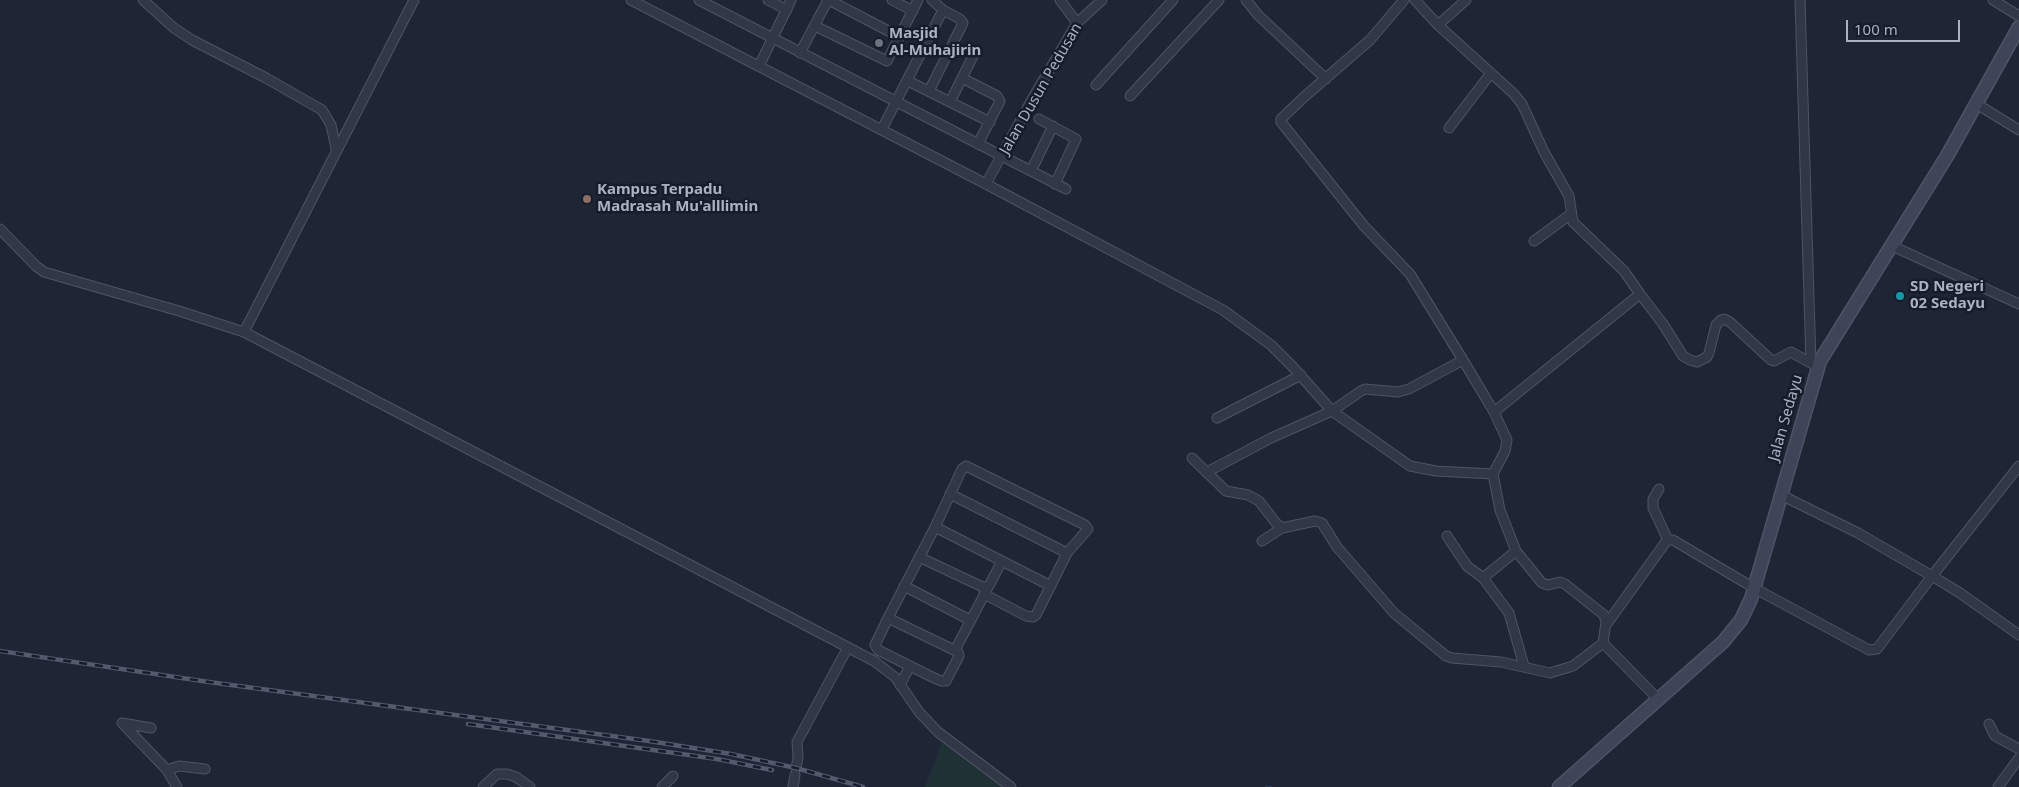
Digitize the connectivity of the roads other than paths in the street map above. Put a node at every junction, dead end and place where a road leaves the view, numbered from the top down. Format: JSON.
{"nodes":[{"id":1,"x":143,"y":0,"type":"edge"},
{"id":2,"x":414,"y":0,"type":"edge"},
{"id":3,"x":631,"y":0,"type":"edge"},
{"id":4,"x":699,"y":0,"type":"edge"},
{"id":5,"x":768,"y":0,"type":"edge"},
{"id":6,"x":791,"y":0,"type":"edge"},
{"id":7,"x":828,"y":0,"type":"edge"},
{"id":8,"x":892,"y":0,"type":"edge"},
{"id":9,"x":918,"y":0,"type":"edge"},
{"id":10,"x":932,"y":0,"type":"edge"},
{"id":11,"x":1060,"y":0,"type":"edge"},
{"id":12,"x":1102,"y":0,"type":"edge"},
{"id":13,"x":1173,"y":0,"type":"edge"},
{"id":14,"x":1219,"y":0,"type":"edge"},
{"id":15,"x":1246,"y":0,"type":"edge"},
{"id":16,"x":1404,"y":0,"type":"edge"},
{"id":17,"x":1415,"y":0,"type":"edge"},
{"id":18,"x":1466,"y":0,"type":"edge"},
{"id":19,"x":1800,"y":0,"type":"edge"},
{"id":20,"x":1993,"y":0,"type":"edge"},
{"id":21,"x":787,"y":10,"type":"junction"},
{"id":22,"x":943,"y":10,"type":"junction"},
{"id":23,"x":913,"y":11,"type":"junction"},
{"id":24,"x":2019,"y":16,"type":"edge"},
{"id":25,"x":1077,"y":23,"type":"junction"},
{"id":26,"x":1438,"y":25,"type":"junction"},
{"id":27,"x":815,"y":26,"type":"junction"},
{"id":28,"x":2019,"y":27,"type":"edge"},
{"id":29,"x":900,"y":37,"type":"junction"},
{"id":30,"x":773,"y":39,"type":"junction"},
{"id":31,"x":800,"y":53,"type":"junction"},
{"id":32,"x":974,"y":54,"type":"dead end"},
{"id":33,"x":759,"y":66,"type":"junction"},
{"id":34,"x":1491,"y":73,"type":"junction"},
{"id":35,"x":962,"y":78,"type":"junction"},
{"id":36,"x":1326,"y":80,"type":"junction"},
{"id":37,"x":908,"y":81,"type":"junction"},
{"id":38,"x":1096,"y":85,"type":"dead end"},
{"id":39,"x":929,"y":91,"type":"junction"},
{"id":40,"x":1130,"y":96,"type":"dead end"},
{"id":41,"x":950,"y":102,"type":"junction"},
{"id":42,"x":1975,"y":102,"type":"junction"},
{"id":43,"x":896,"y":103,"type":"junction"},
{"id":44,"x":1039,"y":119,"type":"dead end"},
{"id":45,"x":990,"y":122,"type":"junction"},
{"id":46,"x":1053,"y":126,"type":"junction"},
{"id":47,"x":1449,"y":128,"type":"dead end"},
{"id":48,"x":882,"y":129,"type":"junction"},
{"id":49,"x":2019,"y":130,"type":"edge"},
{"id":50,"x":978,"y":144,"type":"junction"},
{"id":51,"x":336,"y":149,"type":"junction"},
{"id":52,"x":1002,"y":157,"type":"junction"},
{"id":53,"x":1031,"y":171,"type":"junction"},
{"id":54,"x":986,"y":184,"type":"junction"},
{"id":55,"x":1056,"y":184,"type":"junction"},
{"id":56,"x":1066,"y":189,"type":"dead end"},
{"id":57,"x":1571,"y":214,"type":"junction"},
{"id":58,"x":0,"y":229,"type":"edge"},
{"id":59,"x":1534,"y":241,"type":"dead end"},
{"id":60,"x":1890,"y":245,"type":"junction"},
{"id":61,"x":1640,"y":294,"type":"junction"},
{"id":62,"x":2019,"y":304,"type":"edge"},
{"id":63,"x":244,"y":332,"type":"junction"},
{"id":64,"x":1463,"y":360,"type":"junction"},
{"id":65,"x":1814,"y":365,"type":"junction"},
{"id":66,"x":1301,"y":375,"type":"junction"},
{"id":67,"x":1332,"y":411,"type":"junction"},
{"id":68,"x":1494,"y":412,"type":"junction"},
{"id":69,"x":1217,"y":418,"type":"dead end"},
{"id":70,"x":1192,"y":458,"type":"dead end"},
{"id":71,"x":2019,"y":466,"type":"edge"},
{"id":72,"x":1211,"y":470,"type":"junction"},
{"id":73,"x":1494,"y":477,"type":"junction"},
{"id":74,"x":1659,"y":489,"type":"dead end"},
{"id":75,"x":950,"y":494,"type":"junction"},
{"id":76,"x":1781,"y":495,"type":"junction"},
{"id":77,"x":935,"y":527,"type":"junction"},
{"id":78,"x":1282,"y":528,"type":"junction"},
{"id":79,"x":1446,"y":536,"type":"dead end"},
{"id":80,"x":1668,"y":540,"type":"junction"},
{"id":81,"x":1262,"y":541,"type":"dead end"},
{"id":82,"x":1516,"y":551,"type":"junction"},
{"id":83,"x":1067,"y":554,"type":"junction"},
{"id":84,"x":919,"y":557,"type":"junction"},
{"id":85,"x":1002,"y":561,"type":"junction"},
{"id":86,"x":1932,"y":576,"type":"junction"},
{"id":87,"x":1483,"y":578,"type":"junction"},
{"id":88,"x":904,"y":586,"type":"junction"},
{"id":89,"x":1051,"y":586,"type":"junction"},
{"id":90,"x":1754,"y":588,"type":"junction"},
{"id":91,"x":985,"y":592,"type":"junction"},
{"id":92,"x":888,"y":618,"type":"junction"},
{"id":93,"x":970,"y":620,"type":"junction"},
{"id":94,"x":1606,"y":625,"type":"junction"},
{"id":95,"x":2019,"y":634,"type":"edge"},
{"id":96,"x":1603,"y":642,"type":"junction"},
{"id":97,"x":848,"y":648,"type":"junction"},
{"id":98,"x":955,"y":650,"type":"junction"},
{"id":99,"x":896,"y":659,"type":"junction"},
{"id":100,"x":910,"y":666,"type":"junction"},
{"id":101,"x":1524,"y":666,"type":"junction"},
{"id":102,"x":890,"y":672,"type":"junction"},
{"id":103,"x":900,"y":685,"type":"junction"},
{"id":104,"x":1658,"y":699,"type":"junction"},
{"id":105,"x":1990,"y":724,"type":"dead end"},
{"id":106,"x":152,"y":728,"type":"dead end"},
{"id":107,"x":2019,"y":749,"type":"edge"},
{"id":108,"x":2019,"y":758,"type":"edge"},
{"id":109,"x":204,"y":769,"type":"dead end"},
{"id":110,"x":167,"y":770,"type":"junction"},
{"id":111,"x":673,"y":776,"type":"dead end"},
{"id":112,"x":177,"y":787,"type":"edge"},
{"id":113,"x":483,"y":787,"type":"edge"},
{"id":114,"x":530,"y":787,"type":"edge"},
{"id":115,"x":662,"y":787,"type":"edge"},
{"id":116,"x":793,"y":787,"type":"edge"},
{"id":117,"x":1011,"y":787,"type":"edge"},
{"id":118,"x":1559,"y":787,"type":"edge"},
{"id":119,"x":1998,"y":787,"type":"edge"}],
"edges":[{"from":1,"to":51,"type":"street"},
{"from":2,"to":51,"type":"street"},
{"from":3,"to":33,"type":"street"},
{"from":4,"to":30,"type":"street"},
{"from":5,"to":21,"type":"street"},
{"from":6,"to":21,"type":"street"},
{"from":7,"to":27,"type":"street"},
{"from":7,"to":29,"type":"street"},
{"from":8,"to":23,"type":"street"},
{"from":9,"to":23,"type":"street"},
{"from":10,"to":22,"type":"street"},
{"from":11,"to":25,"type":"street"},
{"from":12,"to":25,"type":"street","name":"Jalan Dusun Pedusan"},
{"from":13,"to":38,"type":"street"},
{"from":14,"to":40,"type":"street"},
{"from":15,"to":36,"type":"street"},
{"from":16,"to":36,"type":"street"},
{"from":17,"to":26,"type":"street"},
{"from":18,"to":26,"type":"street"},
{"from":19,"to":65,"type":"street"},
{"from":20,"to":24,"type":"street"},
{"from":21,"to":30,"type":"street"},
{"from":22,"to":37,"type":"street"},
{"from":22,"to":39,"type":"street"},
{"from":23,"to":29,"type":"street"},
{"from":25,"to":52,"type":"street","name":"Jalan Dusun Pedusan"},
{"from":26,"to":34,"type":"street"},
{"from":27,"to":29,"type":"street"},
{"from":27,"to":31,"type":"street"},
{"from":28,"to":42,"type":"street","name":"Jalan Sedayu"},
{"from":30,"to":31,"type":"street"},
{"from":30,"to":33,"type":"street"},
{"from":31,"to":43,"type":"street"},
{"from":32,"to":35,"type":"street"},
{"from":33,"to":48,"type":"street"},
{"from":34,"to":47,"type":"street"},
{"from":34,"to":57,"type":"street"},
{"from":35,"to":41,"type":"street"},
{"from":35,"to":45,"type":"street"},
{"from":36,"to":64,"type":"street"},
{"from":37,"to":39,"type":"street"},
{"from":37,"to":43,"type":"street"},
{"from":39,"to":41,"type":"street"},
{"from":41,"to":45,"type":"street"},
{"from":42,"to":49,"type":"street"},
{"from":42,"to":60,"type":"street","name":"Jalan Sedayu"},
{"from":43,"to":48,"type":"street"},
{"from":43,"to":50,"type":"street"},
{"from":44,"to":46,"type":"street"},
{"from":45,"to":50,"type":"street"},
{"from":46,"to":53,"type":"street"},
{"from":46,"to":55,"type":"street"},
{"from":48,"to":54,"type":"street"},
{"from":50,"to":52,"type":"street"},
{"from":51,"to":63,"type":"street"},
{"from":52,"to":53,"type":"street"},
{"from":52,"to":54,"type":"street","name":"Jalan Dusun Pedusan"},
{"from":53,"to":55,"type":"street"},
{"from":54,"to":66,"type":"street"},
{"from":55,"to":56,"type":"street"},
{"from":57,"to":59,"type":"street"},
{"from":57,"to":61,"type":"street"},
{"from":58,"to":63,"type":"street"},
{"from":60,"to":62,"type":"street"},
{"from":60,"to":65,"type":"street","name":"Jalan Sedayu"},
{"from":61,"to":65,"type":"street"},
{"from":61,"to":68,"type":"street"},
{"from":63,"to":97,"type":"street"},
{"from":64,"to":67,"type":"street"},
{"from":64,"to":68,"type":"street"},
{"from":65,"to":76,"type":"street","name":"Jalan Sedayu"},
{"from":66,"to":67,"type":"street"},
{"from":66,"to":69,"type":"street"},
{"from":67,"to":72,"type":"street"},
{"from":67,"to":73,"type":"street"},
{"from":68,"to":73,"type":"street"},
{"from":70,"to":72,"type":"street"},
{"from":71,"to":86,"type":"street"},
{"from":72,"to":78,"type":"street"},
{"from":73,"to":82,"type":"street"},
{"from":74,"to":80,"type":"street"},
{"from":75,"to":77,"type":"street"},
{"from":75,"to":83,"type":"street"},
{"from":75,"to":83,"type":"street"},
{"from":76,"to":86,"type":"street"},
{"from":76,"to":90,"type":"street","name":"Jalan Sedayu"},
{"from":77,"to":84,"type":"street"},
{"from":77,"to":85,"type":"street"},
{"from":78,"to":81,"type":"street"},
{"from":78,"to":101,"type":"street"},
{"from":79,"to":87,"type":"street"},
{"from":80,"to":90,"type":"street"},
{"from":80,"to":94,"type":"street"},
{"from":82,"to":87,"type":"street"},
{"from":82,"to":94,"type":"street"},
{"from":83,"to":89,"type":"street"},
{"from":84,"to":88,"type":"street"},
{"from":84,"to":91,"type":"street"},
{"from":85,"to":89,"type":"street"},
{"from":85,"to":91,"type":"street"},
{"from":86,"to":90,"type":"street"},
{"from":86,"to":95,"type":"street"},
{"from":87,"to":101,"type":"street"},
{"from":88,"to":92,"type":"street"},
{"from":88,"to":93,"type":"street"},
{"from":89,"to":91,"type":"street"},
{"from":90,"to":104,"type":"street","name":"Jalan Sedayu"},
{"from":91,"to":93,"type":"street"},
{"from":92,"to":98,"type":"street"},
{"from":92,"to":99,"type":"street"},
{"from":93,"to":98,"type":"street"},
{"from":94,"to":96,"type":"street"},
{"from":96,"to":101,"type":"street"},
{"from":96,"to":104,"type":"street"},
{"from":97,"to":102,"type":"street"},
{"from":97,"to":116,"type":"street"},
{"from":98,"to":100,"type":"street"},
{"from":99,"to":100,"type":"street"},
{"from":99,"to":102,"type":"street"},
{"from":100,"to":103,"type":"street"},
{"from":102,"to":103,"type":"street"},
{"from":103,"to":117,"type":"street"},
{"from":104,"to":118,"type":"street","name":"Jalan Sedayu"},
{"from":105,"to":107,"type":"street"},
{"from":106,"to":110,"type":"street"},
{"from":108,"to":119,"type":"street"},
{"from":109,"to":110,"type":"street"},
{"from":110,"to":112,"type":"street"},
{"from":111,"to":115,"type":"street"},
{"from":113,"to":114,"type":"street"}]}
